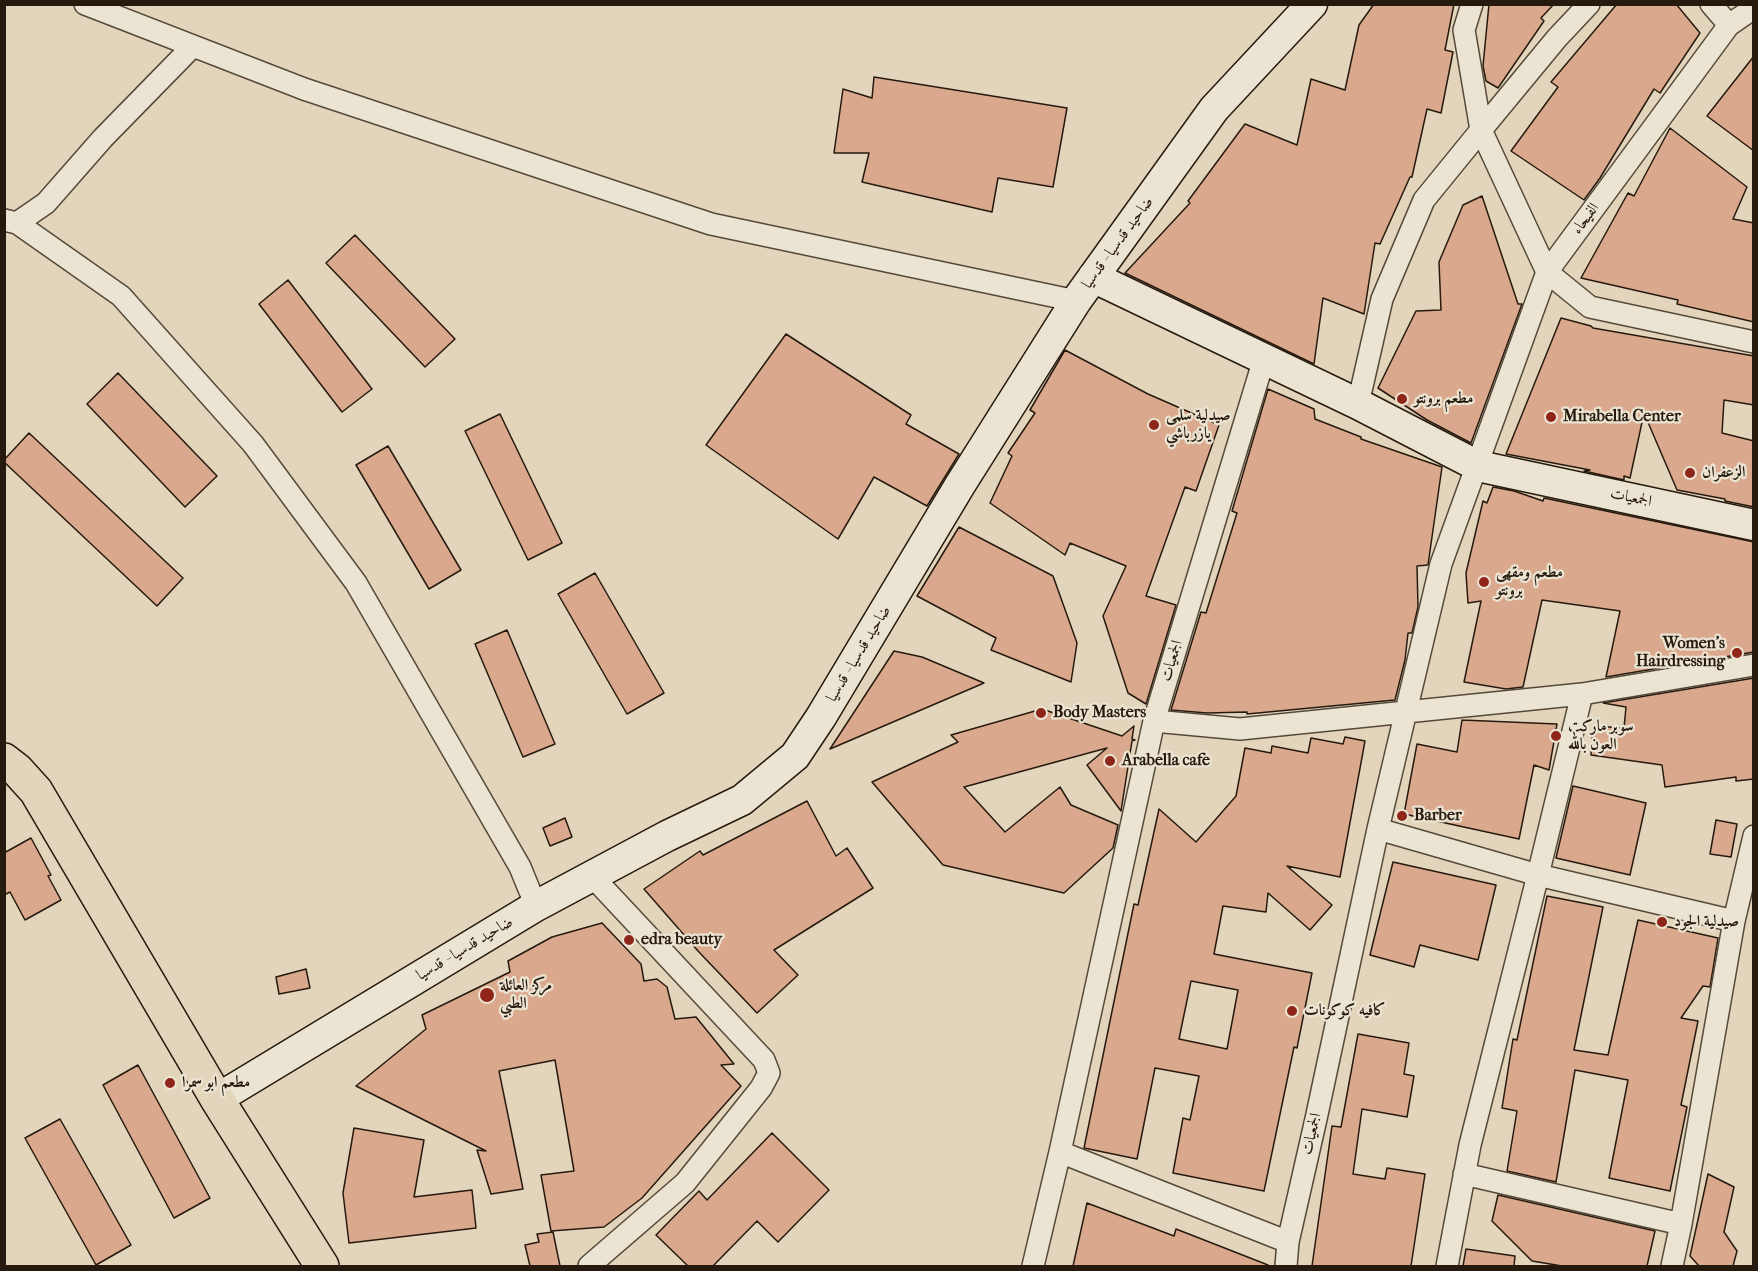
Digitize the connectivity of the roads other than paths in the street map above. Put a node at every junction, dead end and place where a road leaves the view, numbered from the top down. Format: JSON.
{"nodes":[{"id":1,"x":85,"y":4,"type":"edge"},
{"id":2,"x":1312,"y":4,"type":"edge"},
{"id":3,"x":1472,"y":4,"type":"edge"},
{"id":4,"x":1589,"y":4,"type":"edge"},
{"id":5,"x":1711,"y":4,"type":"edge"},
{"id":6,"x":1754,"y":8,"type":"edge"},
{"id":7,"x":1729,"y":25,"type":"junction"},
{"id":8,"x":193,"y":46,"type":"junction"},
{"id":9,"x":1481,"y":130,"type":"junction"},
{"id":10,"x":11,"y":222,"type":"edge"},
{"id":11,"x":1547,"y":272,"type":"junction"},
{"id":12,"x":1093,"y":277,"type":"junction"},
{"id":13,"x":1076,"y":301,"type":"junction"},
{"id":14,"x":1754,"y":342,"type":"edge"},
{"id":15,"x":1264,"y":359,"type":"junction"},
{"id":16,"x":1358,"y":404,"type":"junction"},
{"id":17,"x":1478,"y":466,"type":"junction"},
{"id":18,"x":1754,"y":525,"type":"edge"},
{"id":19,"x":1754,"y":665,"type":"edge"},
{"id":20,"x":1582,"y":694,"type":"junction"},
{"id":21,"x":1407,"y":711,"type":"junction"},
{"id":22,"x":1154,"y":721,"type":"junction"},
{"id":23,"x":4,"y":760,"type":"edge"},
{"id":24,"x":1378,"y":829,"type":"junction"},
{"id":25,"x":1754,"y":836,"type":"edge"},
{"id":26,"x":1538,"y":875,"type":"junction"},
{"id":27,"x":592,"y":876,"type":"junction"},
{"id":28,"x":536,"y":906,"type":"junction"},
{"id":29,"x":1734,"y":921,"type":"junction"},
{"id":30,"x":217,"y":1099,"type":"junction"},
{"id":31,"x":1060,"y":1152,"type":"junction"},
{"id":32,"x":1464,"y":1174,"type":"junction"},
{"id":33,"x":1681,"y":1224,"type":"junction"},
{"id":34,"x":1288,"y":1242,"type":"junction"},
{"id":35,"x":1677,"y":1263,"type":"edge"},
{"id":36,"x":322,"y":1266,"type":"edge"},
{"id":37,"x":589,"y":1266,"type":"edge"},
{"id":38,"x":1033,"y":1266,"type":"edge"},
{"id":39,"x":1286,"y":1266,"type":"edge"},
{"id":40,"x":1447,"y":1266,"type":"edge"}],
"edges":[{"from":1,"to":8,"type":"street"},
{"from":2,"to":12,"type":"main road","name":"ضاحيد قدسيا - قدسيا"},
{"from":3,"to":9,"type":"street"},
{"from":4,"to":9,"type":"street"},
{"from":5,"to":7,"type":"street"},
{"from":6,"to":7,"type":"street","name":"الفيحاء"},
{"from":7,"to":11,"type":"street","name":"الفيحاء"},
{"from":8,"to":10,"type":"street"},
{"from":8,"to":13,"type":"street"},
{"from":9,"to":11,"type":"street"},
{"from":9,"to":16,"type":"street"},
{"from":10,"to":28,"type":"street"},
{"from":11,"to":14,"type":"street"},
{"from":11,"to":17,"type":"street","name":"الفيحاء"},
{"from":12,"to":13,"type":"main road","name":"ضاحيد قدسيا - قدسيا"},
{"from":12,"to":15,"type":"main road"},
{"from":13,"to":27,"type":"main road","name":"ضاحيد قدسيا - قدسيا"},
{"from":15,"to":16,"type":"main road"},
{"from":15,"to":22,"type":"street","name":"الجمعيات"},
{"from":16,"to":17,"type":"main road"},
{"from":17,"to":18,"type":"main road","name":"الجمعيات"},
{"from":17,"to":21,"type":"street","name":"الجمعيات"},
{"from":19,"to":20,"type":"street"},
{"from":20,"to":21,"type":"street"},
{"from":20,"to":26,"type":"street"},
{"from":21,"to":22,"type":"street"},
{"from":21,"to":24,"type":"street","name":"الجمعيات"},
{"from":22,"to":31,"type":"street","name":"الجمعيات"},
{"from":23,"to":30,"type":"main road"},
{"from":24,"to":26,"type":"street"},
{"from":24,"to":34,"type":"street","name":"الجمعيات"},
{"from":25,"to":29,"type":"street"},
{"from":26,"to":29,"type":"street"},
{"from":26,"to":32,"type":"street"},
{"from":27,"to":28,"type":"main road","name":"ضاحيد قدسيا - قدسيا"},
{"from":27,"to":37,"type":"street"},
{"from":28,"to":30,"type":"main road","name":"ضاحيد قدسيا - قدسيا"},
{"from":29,"to":33,"type":"street"},
{"from":30,"to":36,"type":"main road"},
{"from":31,"to":34,"type":"street"},
{"from":31,"to":38,"type":"street","name":"الجمعيات"},
{"from":32,"to":33,"type":"street"},
{"from":32,"to":40,"type":"street"},
{"from":33,"to":35,"type":"street"},
{"from":34,"to":39,"type":"street","name":"الجمعيات"}]}
